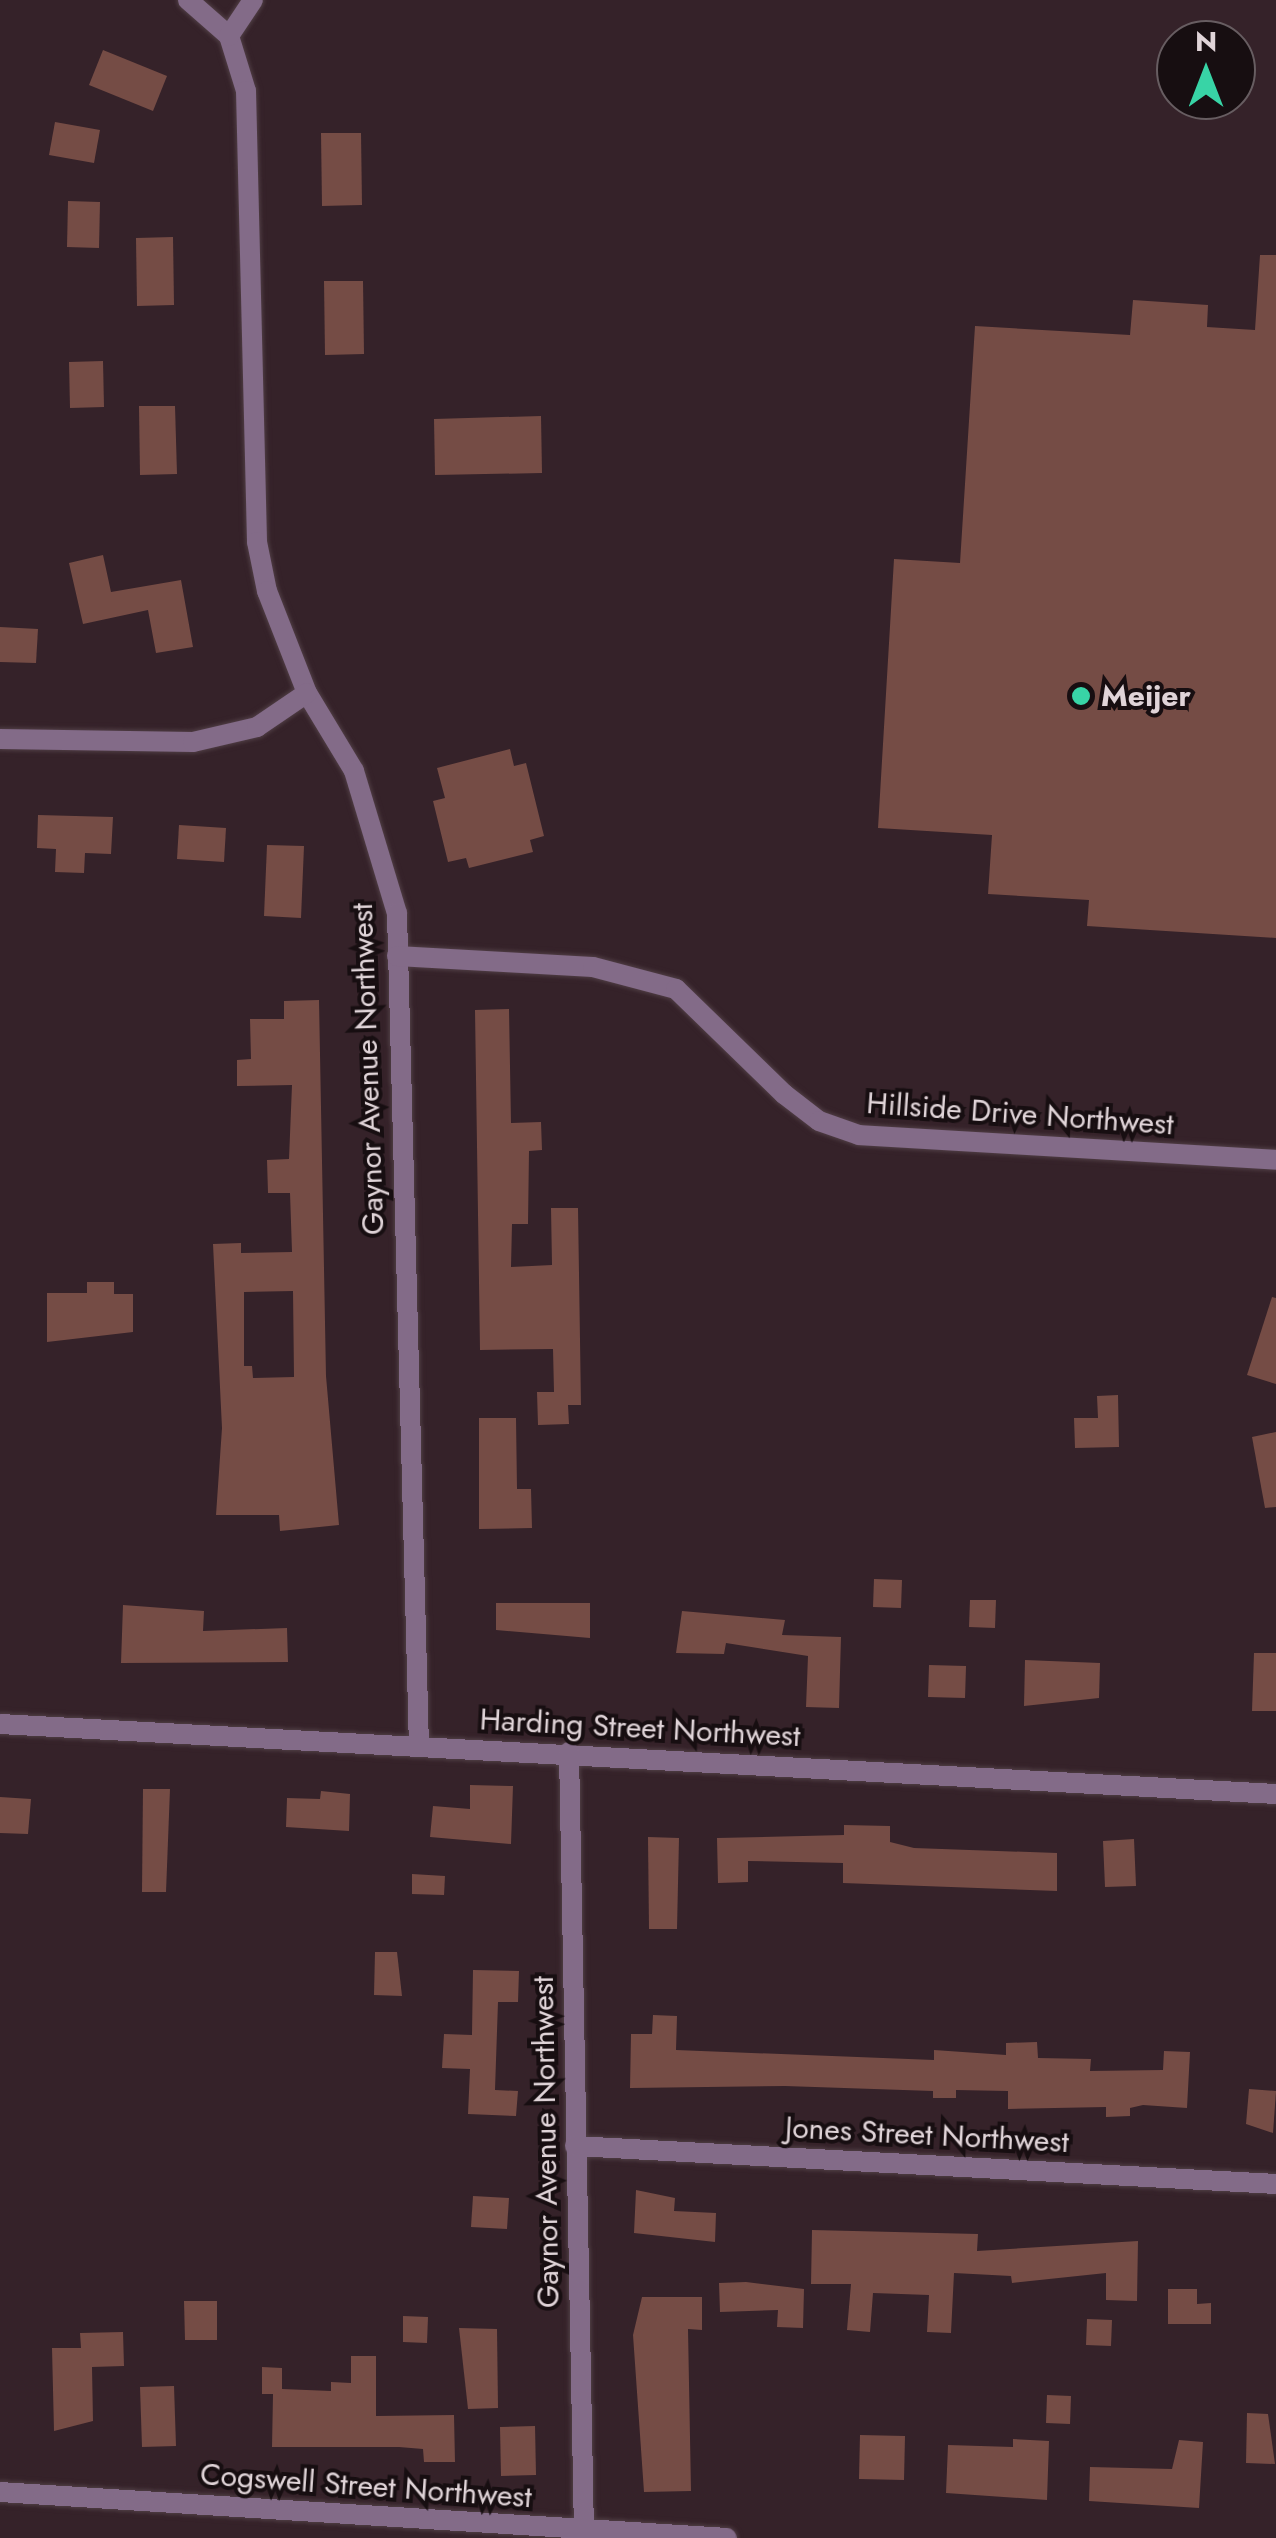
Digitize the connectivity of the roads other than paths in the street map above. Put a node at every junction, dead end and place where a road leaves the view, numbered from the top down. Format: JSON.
{"nodes":[{"id":1,"x":188,"y":0,"type":"edge"},
{"id":2,"x":252,"y":0,"type":"edge"},
{"id":3,"x":228,"y":36,"type":"junction"},
{"id":4,"x":307,"y":694,"type":"junction"},
{"id":5,"x":0,"y":739,"type":"edge"},
{"id":6,"x":397,"y":956,"type":"junction"},
{"id":7,"x":1276,"y":1160,"type":"edge"},
{"id":8,"x":0,"y":1724,"type":"edge"},
{"id":9,"x":419,"y":1747,"type":"junction"},
{"id":10,"x":568,"y":1752,"type":"junction"},
{"id":11,"x":1276,"y":1794,"type":"edge"},
{"id":12,"x":575,"y":2146,"type":"junction"},
{"id":13,"x":1276,"y":2184,"type":"edge"},
{"id":14,"x":0,"y":2492,"type":"edge"},
{"id":15,"x":584,"y":2530,"type":"junction"},
{"id":16,"x":728,"y":2538,"type":"edge"}],
"edges":[{"from":1,"to":3,"type":"street"},
{"from":2,"to":3,"type":"street"},
{"from":3,"to":4,"type":"street","name":"Gaynor Avenue Northwest"},
{"from":4,"to":5,"type":"street"},
{"from":4,"to":6,"type":"street","name":"Gaynor Avenue Northwest"},
{"from":6,"to":7,"type":"street","name":"Hillside Drive Northwest"},
{"from":6,"to":9,"type":"street","name":"Gaynor Avenue Northwest"},
{"from":8,"to":9,"type":"street","name":"Harding Street Northwest"},
{"from":9,"to":10,"type":"street","name":"Harding Street Northwest"},
{"from":10,"to":11,"type":"street","name":"Harding Street Northwest"},
{"from":10,"to":12,"type":"street","name":"Gaynor Avenue Northwest"},
{"from":12,"to":13,"type":"street","name":"Jones Street Northwest"},
{"from":12,"to":15,"type":"street","name":"Gaynor Avenue Northwest"},
{"from":14,"to":15,"type":"street","name":"Cogswell Street Northwest"},
{"from":15,"to":16,"type":"street","name":"Cogswell Street Northwest"}]}
